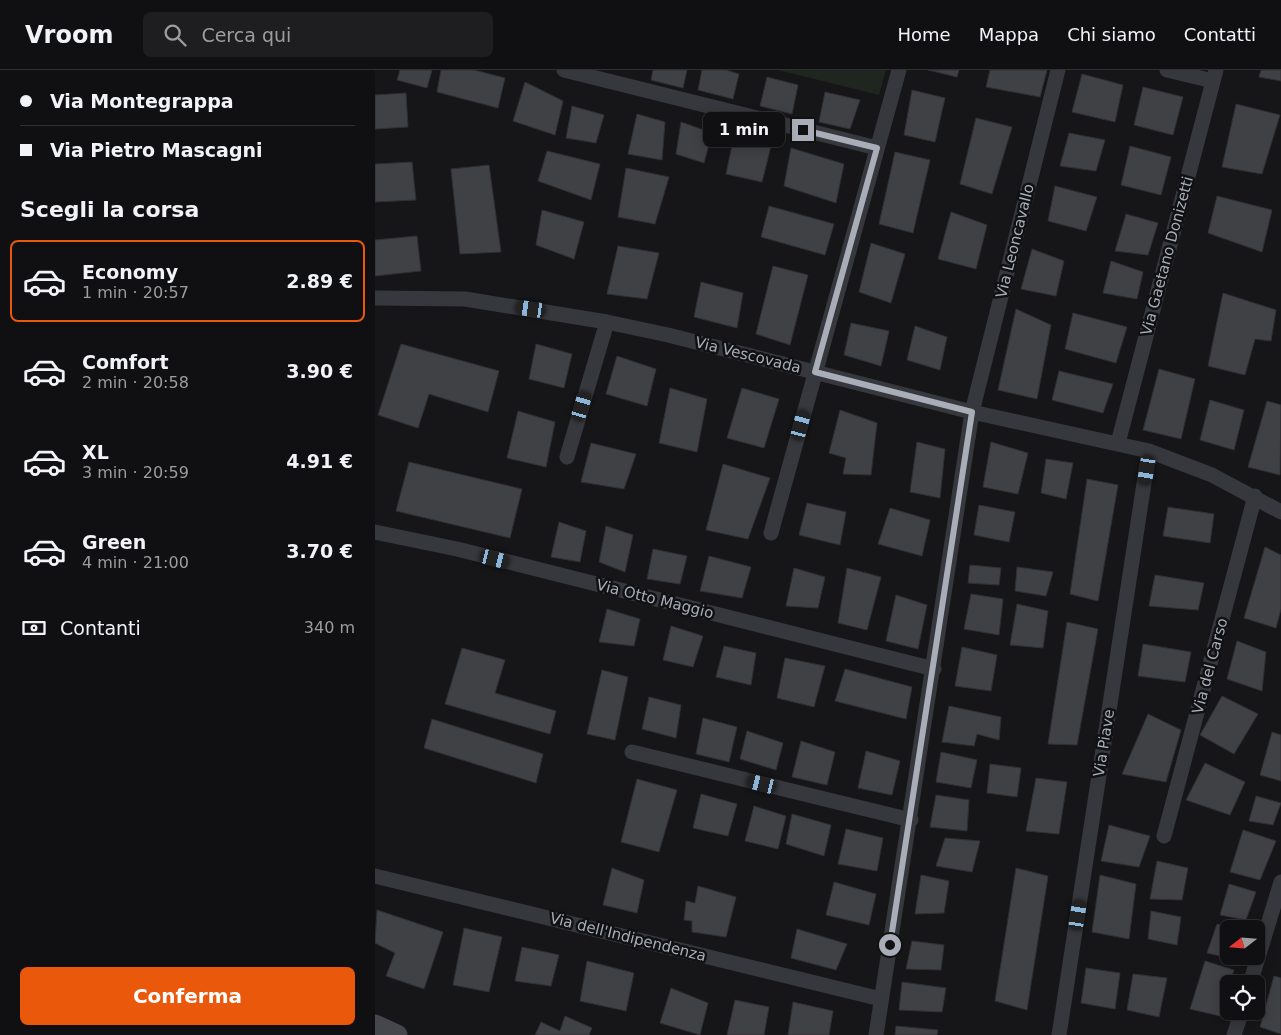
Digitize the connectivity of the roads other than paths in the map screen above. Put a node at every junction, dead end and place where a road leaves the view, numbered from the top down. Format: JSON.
{"nodes":[{"id":1,"x":564,"y":70,"type":"edge"},
{"id":2,"x":899,"y":70,"type":"edge"},
{"id":3,"x":1058,"y":70,"type":"edge"},
{"id":4,"x":1167,"y":70,"type":"edge"},
{"id":5,"x":1214,"y":76,"type":"edge"},
{"id":6,"x":877,"y":148,"type":"junction"},
{"id":7,"x":375,"y":298,"type":"edge"},
{"id":8,"x":607,"y":322,"type":"junction"},
{"id":9,"x":815,"y":372,"type":"junction"},
{"id":10,"x":972,"y":412,"type":"junction"},
{"id":11,"x":1118,"y":443,"type":"junction"},
{"id":12,"x":1149,"y":451,"type":"junction"},
{"id":13,"x":567,"y":457,"type":"dead end"},
{"id":14,"x":1255,"y":496,"type":"junction"},
{"id":15,"x":1281,"y":512,"type":"edge"},
{"id":16,"x":375,"y":532,"type":"edge"},
{"id":17,"x":771,"y":533,"type":"dead end"},
{"id":18,"x":934,"y":669,"type":"junction"},
{"id":19,"x":632,"y":752,"type":"dead end"},
{"id":20,"x":911,"y":820,"type":"junction"},
{"id":21,"x":1164,"y":836,"type":"dead end"},
{"id":22,"x":375,"y":876,"type":"edge"},
{"id":23,"x":1281,"y":882,"type":"edge"},
{"id":24,"x":1253,"y":975,"type":"edge"},
{"id":25,"x":881,"y":999,"type":"junction"},
{"id":26,"x":1239,"y":1020,"type":"edge"},
{"id":27,"x":375,"y":1025,"type":"edge"},
{"id":28,"x":397,"y":1035,"type":"edge"},
{"id":29,"x":876,"y":1035,"type":"edge"},
{"id":30,"x":1059,"y":1035,"type":"edge"},
{"id":31,"x":1234,"y":1035,"type":"edge"}],
"edges":[{"from":1,"to":6,"type":"street"},
{"from":2,"to":6,"type":"street"},
{"from":3,"to":10,"type":"street","name":"Via Leoncavallo"},
{"from":4,"to":5,"type":"street"},
{"from":5,"to":11,"type":"street","name":"Via Gaetano Donizetti"},
{"from":6,"to":9,"type":"street"},
{"from":7,"to":8,"type":"street","name":"Via Vescovada"},
{"from":8,"to":9,"type":"street","name":"Via Vescovada"},
{"from":8,"to":13,"type":"street"},
{"from":9,"to":10,"type":"street","name":"Via Vescovada"},
{"from":9,"to":17,"type":"street"},
{"from":10,"to":11,"type":"street","name":"Via Vescovada"},
{"from":10,"to":18,"type":"street","name":"Via Leoncavallo"},
{"from":11,"to":12,"type":"street","name":"Via Vescovada"},
{"from":12,"to":14,"type":"street","name":"Via Vescovada"},
{"from":12,"to":30,"type":"street","name":"Via Piave"},
{"from":14,"to":15,"type":"street","name":"Via Vescovada"},
{"from":14,"to":21,"type":"street","name":"Via del Carso"},
{"from":16,"to":18,"type":"street","name":"Via Otto Maggio"},
{"from":18,"to":20,"type":"street","name":"Via Leoncavallo"},
{"from":19,"to":20,"type":"street"},
{"from":20,"to":25,"type":"street","name":"Via Leoncavallo"},
{"from":22,"to":25,"type":"street","name":"Via dell'Indipendenza"},
{"from":23,"to":24,"type":"street"},
{"from":25,"to":29,"type":"street","name":"Via Leoncavallo"},
{"from":26,"to":31,"type":"street"},
{"from":27,"to":28,"type":"main road"}]}
